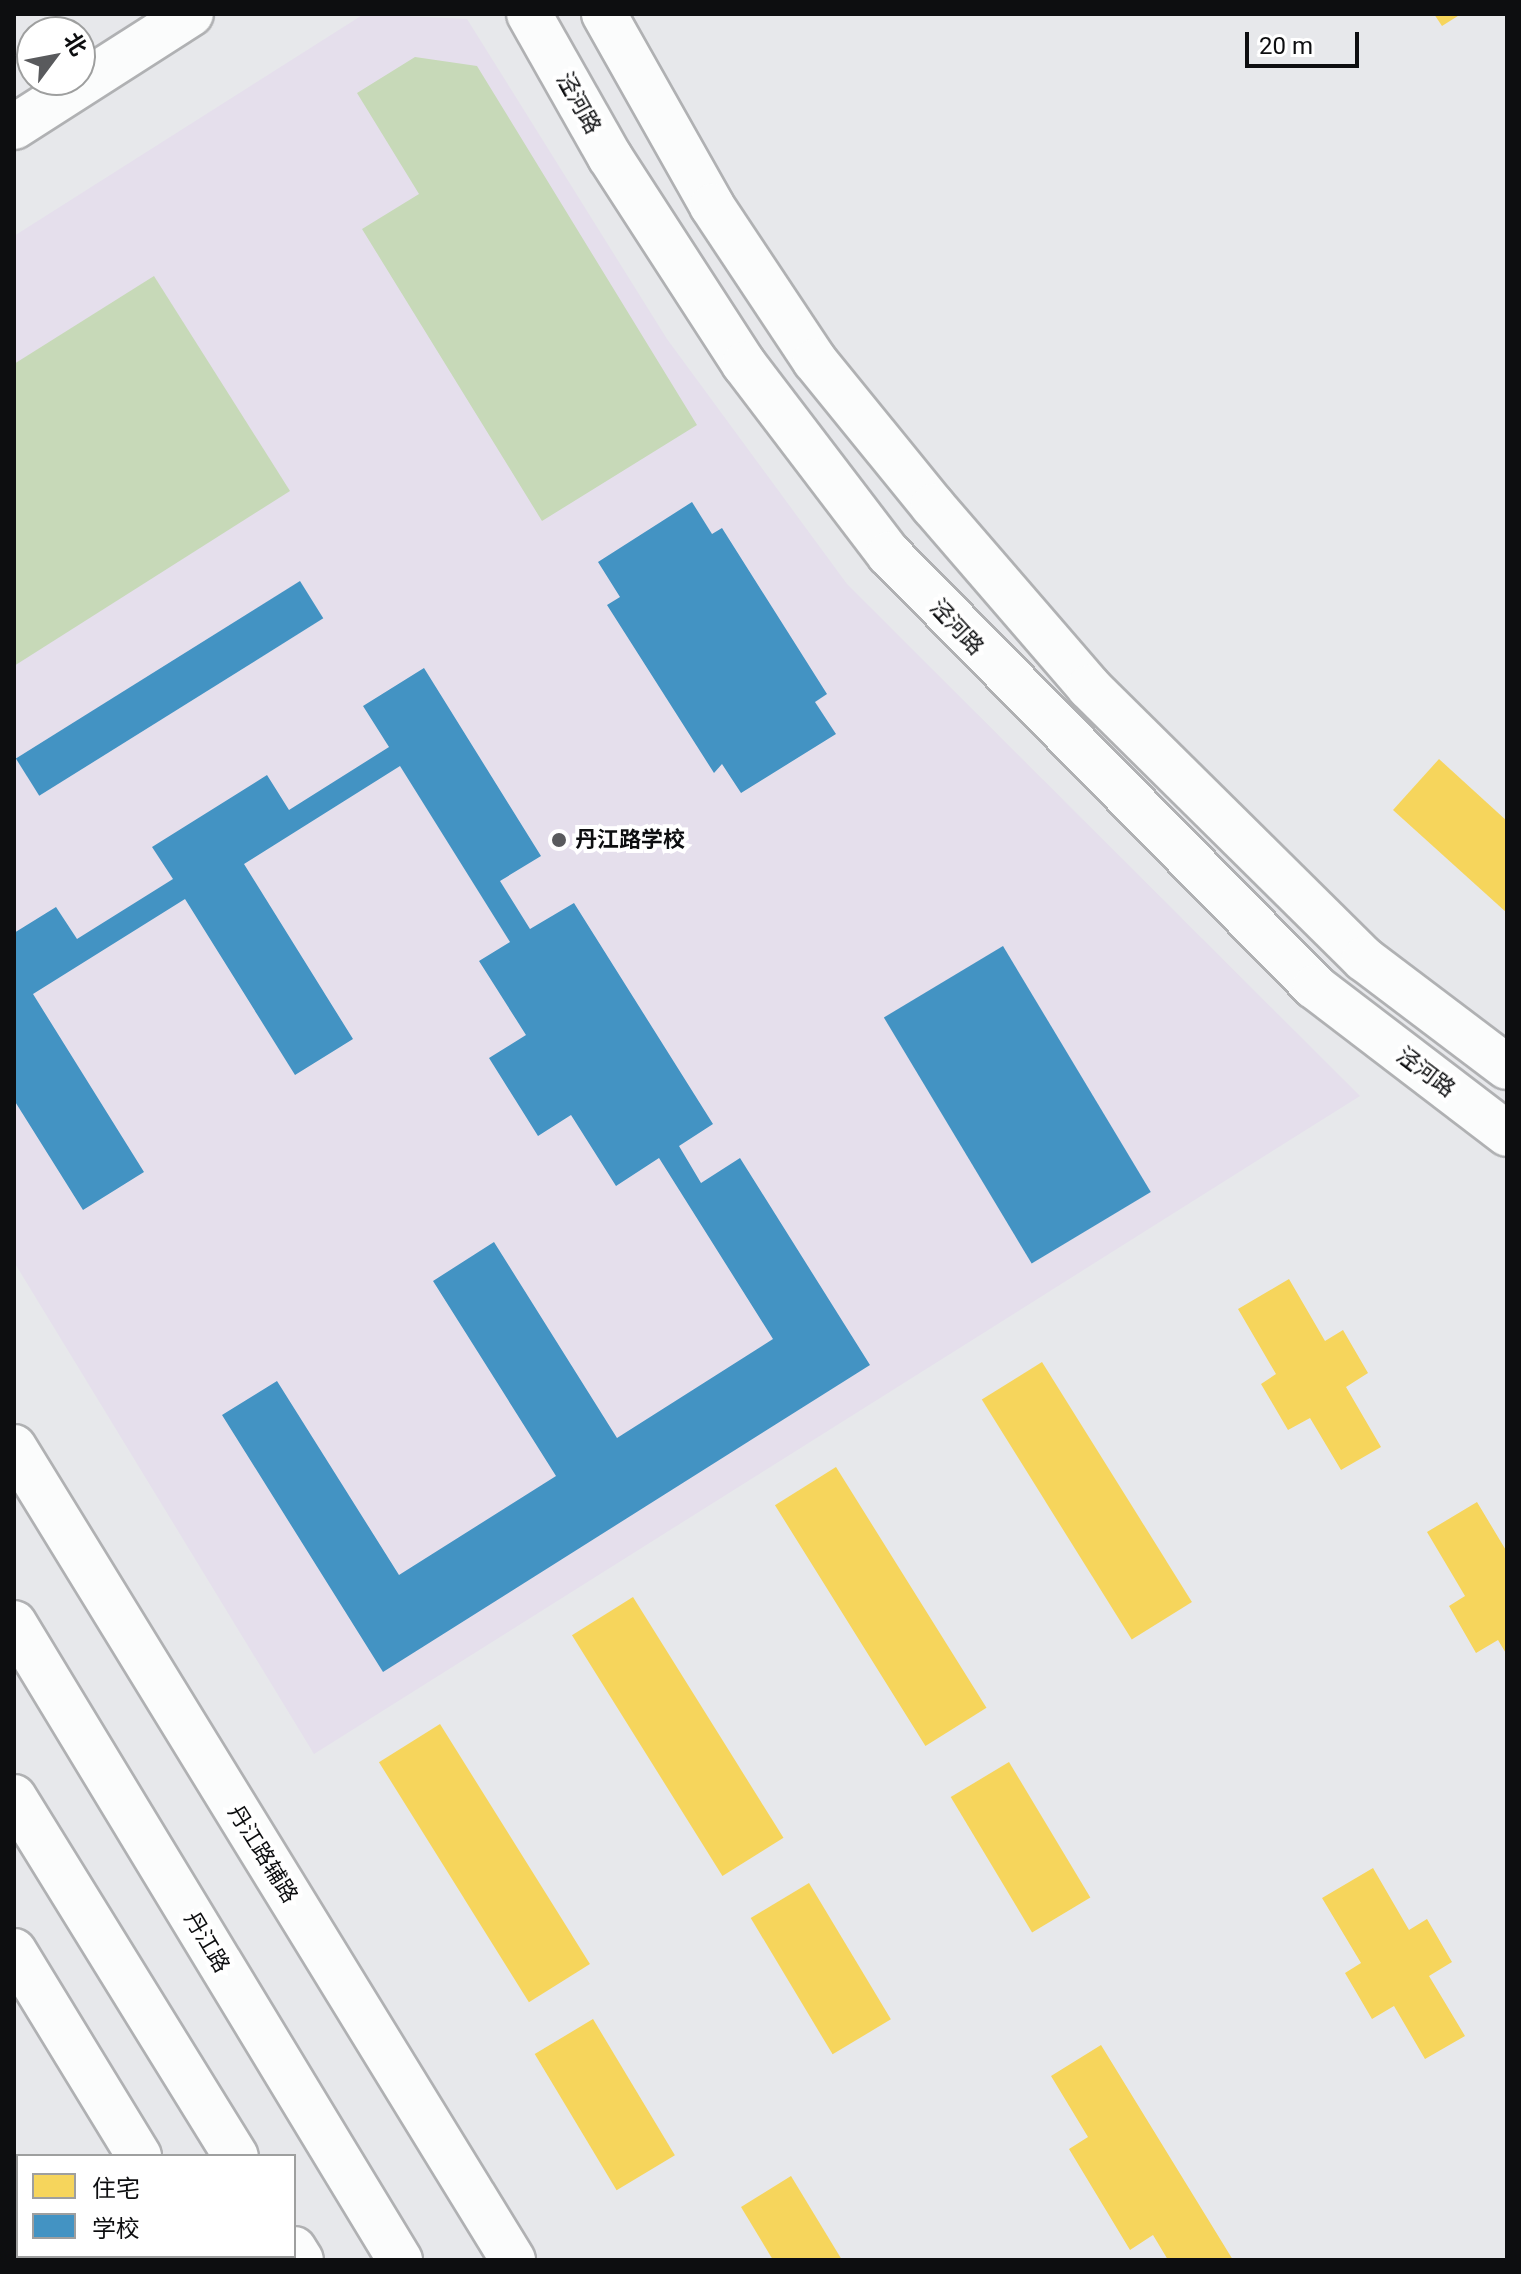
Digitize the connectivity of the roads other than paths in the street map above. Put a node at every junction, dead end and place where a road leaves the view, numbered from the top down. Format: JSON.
{"nodes":[{"id":1,"x":191,"y":14,"type":"edge"},
{"id":2,"x":529,"y":14,"type":"edge"},
{"id":3,"x":604,"y":14,"type":"edge"},
{"id":4,"x":14,"y":127,"type":"edge"},
{"id":5,"x":1507,"y":1067,"type":"edge"},
{"id":6,"x":1507,"y":1134,"type":"edge"},
{"id":7,"x":14,"y":1447,"type":"edge"},
{"id":8,"x":14,"y":1623,"type":"edge"},
{"id":9,"x":14,"y":1797,"type":"edge"},
{"id":10,"x":14,"y":1951,"type":"edge"},
{"id":11,"x":138,"y":2154,"type":"edge"},
{"id":12,"x":235,"y":2154,"type":"edge"},
{"id":13,"x":400,"y":2260,"type":"edge"},
{"id":14,"x":513,"y":2260,"type":"edge"}],
"edges":[{"from":1,"to":4,"type":"main road"},
{"from":2,"to":6,"type":"main road","name":"泾河路"},
{"from":3,"to":5,"type":"main road"},
{"from":7,"to":14,"type":"main road","name":"丹江路辅路"},
{"from":8,"to":13,"type":"main road","name":"丹江路"},
{"from":9,"to":12,"type":"main road"},
{"from":10,"to":11,"type":"main road"}]}
